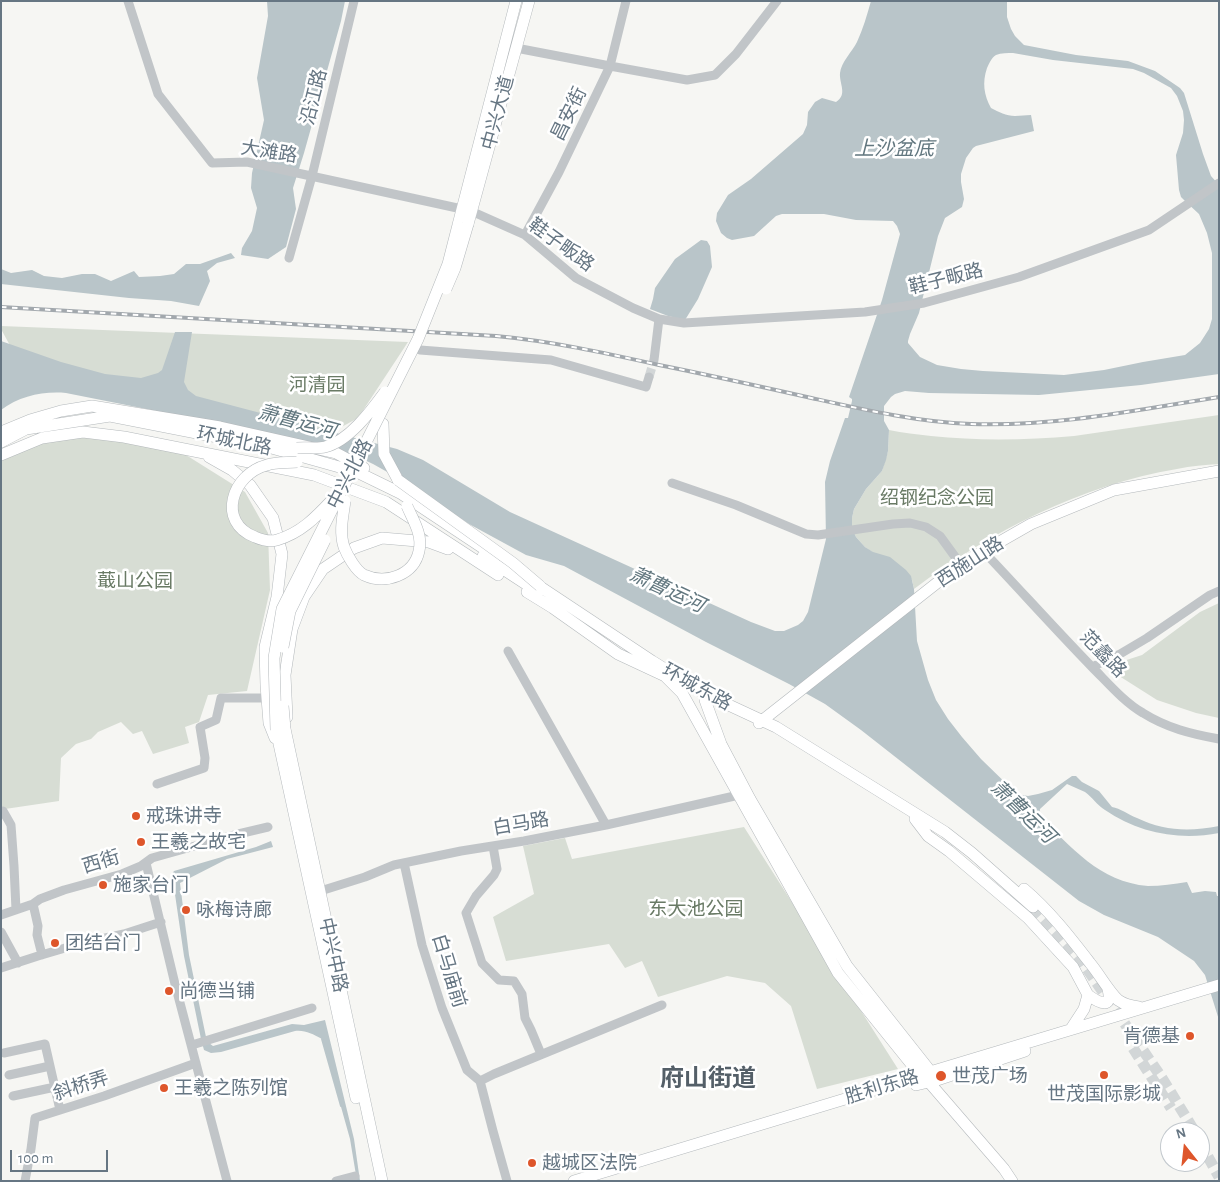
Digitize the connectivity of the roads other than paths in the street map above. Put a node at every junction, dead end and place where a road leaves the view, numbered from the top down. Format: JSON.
{"nodes":[{"id":1,"x":128,"y":1,"type":"edge"},
{"id":2,"x":354,"y":1,"type":"edge"},
{"id":3,"x":516,"y":1,"type":"edge"},
{"id":4,"x":529,"y":1,"type":"edge"},
{"id":5,"x":626,"y":1,"type":"edge"},
{"id":6,"x":777,"y":1,"type":"edge"},
{"id":7,"x":516,"y":48,"type":"junction"},
{"id":8,"x":610,"y":66,"type":"junction"},
{"id":9,"x":312,"y":176,"type":"junction"},
{"id":10,"x":1219,"y":183,"type":"edge"},
{"id":11,"x":467,"y":210,"type":"junction"},
{"id":12,"x":463,"y":224,"type":"junction"},
{"id":13,"x":525,"y":235,"type":"junction"},
{"id":14,"x":289,"y":258,"type":"dead end"},
{"id":15,"x":659,"y":319,"type":"junction"},
{"id":16,"x":420,"y":350,"type":"junction"},
{"id":17,"x":654,"y":360,"type":"tunnel mouth"},
{"id":18,"x":402,"y":371,"type":"junction"},
{"id":19,"x":649,"y":377,"type":"dead end"},
{"id":20,"x":110,"y":416,"type":"junction"},
{"id":21,"x":383,"y":424,"type":"junction"},
{"id":22,"x":1,"y":432,"type":"edge"},
{"id":23,"x":1,"y":442,"type":"edge"},
{"id":24,"x":267,"y":450,"type":"junction"},
{"id":25,"x":199,"y":451,"type":"junction"},
{"id":26,"x":1,"y":455,"type":"edge"},
{"id":27,"x":297,"y":462,"type":"junction"},
{"id":28,"x":1219,"y":471,"type":"edge"},
{"id":29,"x":355,"y":475,"type":"junction"},
{"id":30,"x":1219,"y":477,"type":"edge"},
{"id":31,"x":672,"y":484,"type":"dead end"},
{"id":32,"x":343,"y":496,"type":"junction"},
{"id":33,"x":407,"y":506,"type":"junction"},
{"id":34,"x":466,"y":555,"type":"junction"},
{"id":35,"x":987,"y":555,"type":"junction"},
{"id":36,"x":960,"y":568,"type":"junction"},
{"id":37,"x":540,"y":586,"type":"junction"},
{"id":38,"x":1219,"y":592,"type":"edge"},
{"id":39,"x":630,"y":649,"type":"junction"},
{"id":40,"x":508,"y":651,"type":"dead end"},
{"id":41,"x":1092,"y":667,"type":"junction"},
{"id":42,"x":666,"y":674,"type":"junction"},
{"id":43,"x":705,"y":697,"type":"junction"},
{"id":44,"x":267,"y":698,"type":"junction"},
{"id":45,"x":787,"y":704,"type":"junction"},
{"id":46,"x":760,"y":722,"type":"junction"},
{"id":47,"x":280,"y":729,"type":"junction"},
{"id":48,"x":775,"y":729,"type":"junction"},
{"id":49,"x":1219,"y":739,"type":"edge"},
{"id":50,"x":287,"y":742,"type":"junction"},
{"id":51,"x":282,"y":757,"type":"junction"},
{"id":52,"x":156,"y":784,"type":"dead end"},
{"id":53,"x":739,"y":795,"type":"junction"},
{"id":54,"x":3,"y":812,"type":"dead end"},
{"id":55,"x":916,"y":817,"type":"junction"},
{"id":56,"x":606,"y":825,"type":"junction"},
{"id":57,"x":268,"y":827,"type":"dead end"},
{"id":58,"x":493,"y":846,"type":"junction"},
{"id":59,"x":146,"y":863,"type":"junction"},
{"id":60,"x":404,"y":863,"type":"junction"},
{"id":61,"x":315,"y":893,"type":"junction"},
{"id":62,"x":33,"y":904,"type":"junction"},
{"id":63,"x":1031,"y":909,"type":"tunnel mouth"},
{"id":64,"x":16,"y":910,"type":"junction"},
{"id":65,"x":1,"y":915,"type":"edge"},
{"id":66,"x":161,"y":922,"type":"junction"},
{"id":67,"x":1,"y":932,"type":"edge"},
{"id":68,"x":42,"y":955,"type":"junction"},
{"id":69,"x":18,"y":962,"type":"junction"},
{"id":70,"x":1,"y":968,"type":"edge"},
{"id":71,"x":1219,"y":985,"type":"edge"},
{"id":72,"x":1108,"y":989,"type":"junction"},
{"id":73,"x":1219,"y":991,"type":"edge"},
{"id":74,"x":1088,"y":995,"type":"junction"},
{"id":75,"x":1190,"y":996,"type":"junction"},
{"id":76,"x":662,"y":1005,"type":"dead end"},
{"id":77,"x":1141,"y":1007,"type":"junction"},
{"id":78,"x":312,"y":1008,"type":"dead end"},
{"id":79,"x":1071,"y":1029,"type":"junction"},
{"id":80,"x":200,"y":1043,"type":"junction"},
{"id":81,"x":4,"y":1053,"type":"dead end"},
{"id":82,"x":541,"y":1054,"type":"junction"},
{"id":83,"x":196,"y":1063,"type":"junction"},
{"id":84,"x":50,"y":1066,"type":"junction"},
{"id":85,"x":9,"y":1075,"type":"dead end"},
{"id":86,"x":929,"y":1077,"type":"junction"},
{"id":87,"x":480,"y":1081,"type":"junction"},
{"id":88,"x":55,"y":1087,"type":"junction"},
{"id":89,"x":14,"y":1096,"type":"dead end"},
{"id":90,"x":60,"y":1110,"type":"junction"},
{"id":91,"x":355,"y":1176,"type":"dead end"},
{"id":92,"x":25,"y":1181,"type":"edge"},
{"id":93,"x":227,"y":1181,"type":"edge"},
{"id":94,"x":336,"y":1181,"type":"edge"},
{"id":95,"x":374,"y":1181,"type":"edge"},
{"id":96,"x":382,"y":1181,"type":"edge"},
{"id":97,"x":507,"y":1181,"type":"edge"},
{"id":98,"x":574,"y":1181,"type":"edge"},
{"id":99,"x":593,"y":1181,"type":"edge"},
{"id":100,"x":1012,"y":1181,"type":"edge"},
{"id":101,"x":1021,"y":1181,"type":"edge"}],
"edges":[{"from":1,"to":9,"type":"street","name":"大滩路"},
{"from":2,"to":9,"type":"street","name":"沿江路"},
{"from":3,"to":11,"type":"main road","name":"中兴大道"},
{"from":4,"to":7,"type":"main road","name":"中兴大道"},
{"from":5,"to":8,"type":"street","name":"昌安街"},
{"from":6,"to":8,"type":"street"},
{"from":7,"to":8,"type":"street"},
{"from":7,"to":11,"type":"main road","name":"中兴大道"},
{"from":8,"to":13,"type":"street","name":"昌安街"},
{"from":9,"to":11,"type":"street","name":"大滩路"},
{"from":9,"to":14,"type":"street","name":"沿江路"},
{"from":10,"to":15,"type":"street","name":"鞋子畈路"},
{"from":11,"to":12,"type":"main road","name":"中兴大道"},
{"from":11,"to":13,"type":"street","name":"鞋子畈路"},
{"from":12,"to":16,"type":"main road","name":"中兴北路","bridge":true},
{"from":12,"to":18,"type":"main road","name":"中兴北路","bridge":true},
{"from":13,"to":15,"type":"street","name":"鞋子畈路"},
{"from":15,"to":17,"type":"street"},
{"from":16,"to":19,"type":"street"},
{"from":16,"to":21,"type":"main road","name":"中兴北路"},
{"from":18,"to":20,"type":"main road","bridge":true},
{"from":18,"to":32,"type":"main road","name":"中兴北路","bridge":true},
{"from":20,"to":23,"type":"main road","name":"环城北路"},
{"from":20,"to":24,"type":"main road","name":"环城北路"},
{"from":21,"to":32,"type":"main road","name":"中兴北路"},
{"from":21,"to":37,"type":"main road","bridge":true},
{"from":22,"to":42,"type":"main road"},
{"from":24,"to":27,"type":"main road","name":"环城北路"},
{"from":24,"to":29,"type":"main road","name":"环城北路"},
{"from":25,"to":26,"type":"main road"},
{"from":25,"to":34,"type":"main road"},
{"from":25,"to":44,"type":"main road"},
{"from":27,"to":29,"type":"main road","name":"环城北路"},
{"from":27,"to":32,"type":"main road","bridge":true},
{"from":28,"to":36,"type":"main road","name":"西施山路"},
{"from":29,"to":33,"type":"main road","name":"环城东路"},
{"from":29,"to":37,"type":"main road","name":"环城东路","bridge":true},
{"from":30,"to":35,"type":"main road","name":"西施山路"},
{"from":31,"to":36,"type":"street"},
{"from":32,"to":33,"type":"main road","bridge":true},
{"from":32,"to":47,"type":"main road","name":"中兴北路","bridge":true},
{"from":33,"to":39,"type":"main road","name":"环城东路"},
{"from":34,"to":42,"type":"main road"},
{"from":34,"to":50,"type":"main road"},
{"from":35,"to":36,"type":"main road","name":"西施山路"},
{"from":35,"to":41,"type":"street","name":"范蠡路"},
{"from":36,"to":45,"type":"main road","name":"西施山路"},
{"from":37,"to":39,"type":"main road","name":"环城东路"},
{"from":38,"to":41,"type":"street"},
{"from":39,"to":42,"type":"main road","name":"环城东路"},
{"from":40,"to":56,"type":"street"},
{"from":41,"to":49,"type":"street","name":"范蠡路"},
{"from":42,"to":43,"type":"main road","name":"环城东路"},
{"from":42,"to":53,"type":"main road"},
{"from":43,"to":46,"type":"main road","name":"环城东路"},
{"from":43,"to":86,"type":"main road"},
{"from":44,"to":51,"type":"main road"},
{"from":44,"to":52,"type":"street"},
{"from":45,"to":46,"type":"main road","name":"西施山路"},
{"from":45,"to":48,"type":"main road","name":"西施山路"},
{"from":46,"to":48,"type":"main road","name":"环城东路"},
{"from":47,"to":50,"type":"main road","name":"中兴中路"},
{"from":47,"to":51,"type":"main road","name":"中兴中路"},
{"from":48,"to":55,"type":"main road","name":"环城东路"},
{"from":50,"to":61,"type":"main road","name":"中兴中路"},
{"from":51,"to":61,"type":"main road","name":"中兴中路"},
{"from":53,"to":56,"type":"street","name":"白马路"},
{"from":53,"to":86,"type":"main road"},
{"from":54,"to":64,"type":"street"},
{"from":55,"to":63,"type":"main road","name":"环城东路"},
{"from":55,"to":72,"type":"main road"},
{"from":55,"to":74,"type":"main road"},
{"from":56,"to":58,"type":"street","name":"白马路"},
{"from":57,"to":59,"type":"street","name":"西街"},
{"from":58,"to":60,"type":"street","name":"白马路"},
{"from":58,"to":82,"type":"street"},
{"from":59,"to":62,"type":"street","name":"西街"},
{"from":59,"to":66,"type":"street"},
{"from":60,"to":61,"type":"street","name":"白马路"},
{"from":60,"to":87,"type":"street","name":"白马庙前"},
{"from":61,"to":95,"type":"main road","name":"中兴中路"},
{"from":61,"to":96,"type":"main road","name":"中兴中路"},
{"from":62,"to":64,"type":"street","name":"西街"},
{"from":62,"to":68,"type":"street"},
{"from":64,"to":65,"type":"street","name":"西街"},
{"from":66,"to":68,"type":"street"},
{"from":66,"to":80,"type":"street"},
{"from":67,"to":69,"type":"street"},
{"from":68,"to":69,"type":"street"},
{"from":69,"to":70,"type":"street"},
{"from":71,"to":75,"type":"main road","name":"胜利东路"},
{"from":72,"to":74,"type":"main road"},
{"from":72,"to":77,"type":"main road"},
{"from":73,"to":75,"type":"main road","name":"胜利东路"},
{"from":74,"to":79,"type":"main road"},
{"from":75,"to":77,"type":"main road","name":"胜利东路"},
{"from":75,"to":86,"type":"main road","name":"胜利东路"},
{"from":76,"to":82,"type":"street"},
{"from":77,"to":79,"type":"main road","name":"胜利东路"},
{"from":78,"to":80,"type":"street"},
{"from":79,"to":86,"type":"main road","name":"胜利东路"},
{"from":80,"to":83,"type":"street"},
{"from":81,"to":84,"type":"street"},
{"from":82,"to":87,"type":"street"},
{"from":83,"to":90,"type":"street","name":"斜桥弄"},
{"from":83,"to":93,"type":"street"},
{"from":84,"to":85,"type":"street"},
{"from":84,"to":88,"type":"street"},
{"from":86,"to":98,"type":"main road","name":"胜利东路"},
{"from":86,"to":99,"type":"main road","name":"胜利东路"},
{"from":86,"to":100,"type":"main road"},
{"from":86,"to":101,"type":"main road"},
{"from":87,"to":97,"type":"street"},
{"from":88,"to":89,"type":"street"},
{"from":88,"to":90,"type":"street"},
{"from":90,"to":92,"type":"street","name":"斜桥弄"},
{"from":91,"to":94,"type":"street"}]}
